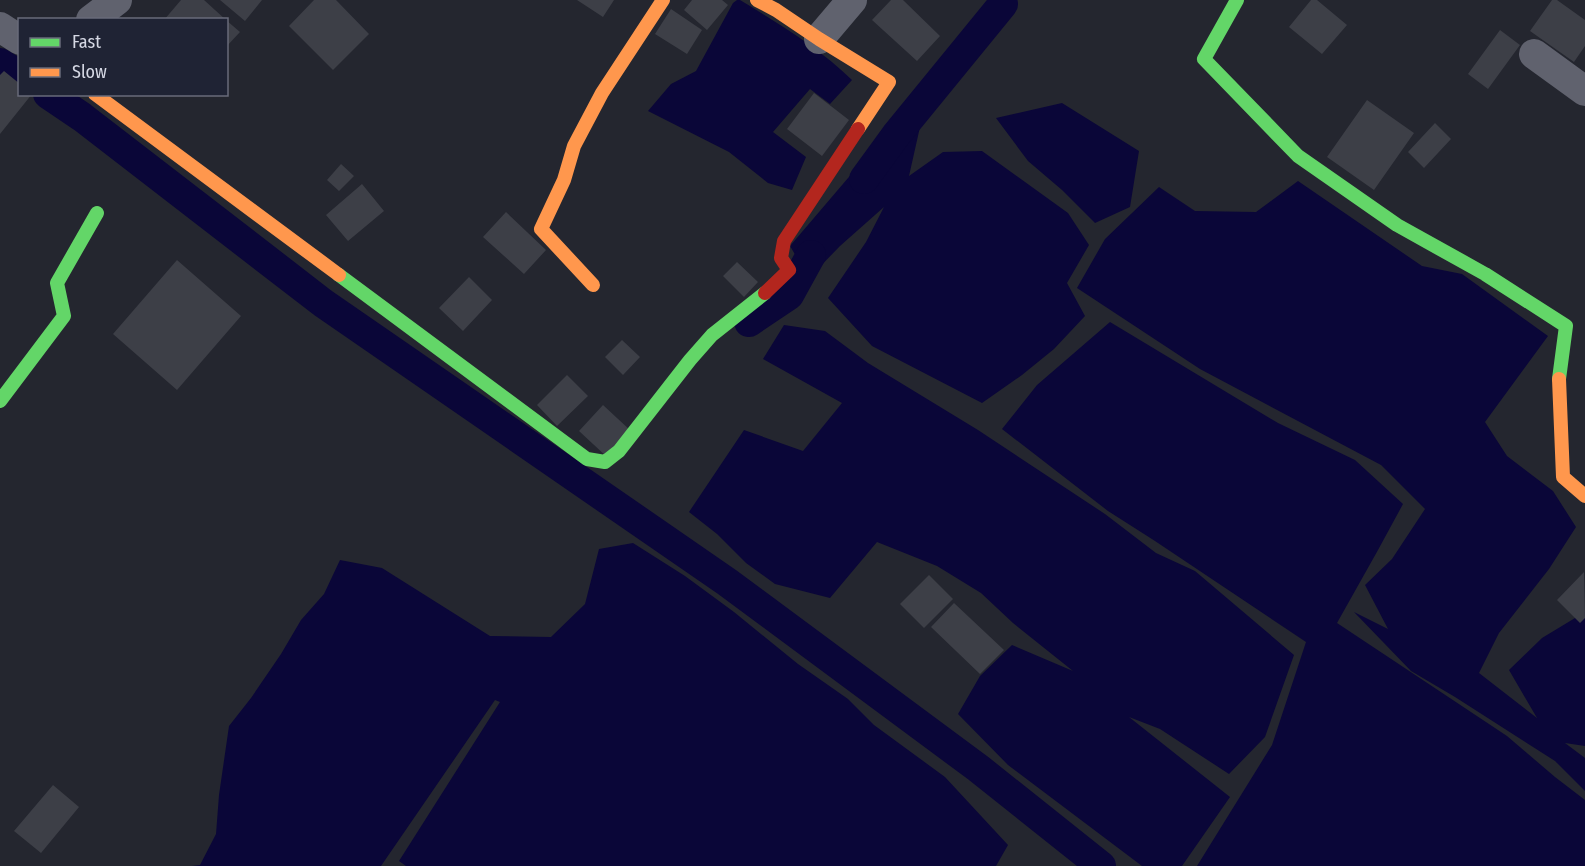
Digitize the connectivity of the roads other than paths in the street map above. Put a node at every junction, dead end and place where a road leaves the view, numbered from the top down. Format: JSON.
{"nodes":[{"id":1,"x":117,"y":0,"type":"edge"},
{"id":2,"x":663,"y":0,"type":"edge"},
{"id":3,"x":757,"y":0,"type":"edge"},
{"id":4,"x":852,"y":0,"type":"edge"},
{"id":5,"x":1237,"y":0,"type":"edge"},
{"id":6,"x":94,"y":18,"type":"edge"},
{"id":7,"x":0,"y":27,"type":"edge"},
{"id":8,"x":18,"y":39,"type":"edge"},
{"id":9,"x":819,"y":39,"type":"junction"},
{"id":10,"x":1534,"y":54,"type":"dead end"},
{"id":11,"x":1585,"y":92,"type":"edge"},
{"id":12,"x":98,"y":96,"type":"edge"},
{"id":13,"x":97,"y":213,"type":"dead end"},
{"id":14,"x":593,"y":285,"type":"dead end"},
{"id":15,"x":0,"y":401,"type":"edge"},
{"id":16,"x":1585,"y":496,"type":"edge"}],
"edges":[{"from":1,"to":6,"type":"street"},
{"from":2,"to":14,"type":"street"},
{"from":3,"to":9,"type":"street"},
{"from":4,"to":9,"type":"street"},
{"from":5,"to":16,"type":"street"},
{"from":7,"to":8,"type":"street"},
{"from":9,"to":12,"type":"street"},
{"from":10,"to":11,"type":"street"},
{"from":13,"to":15,"type":"street"}]}
